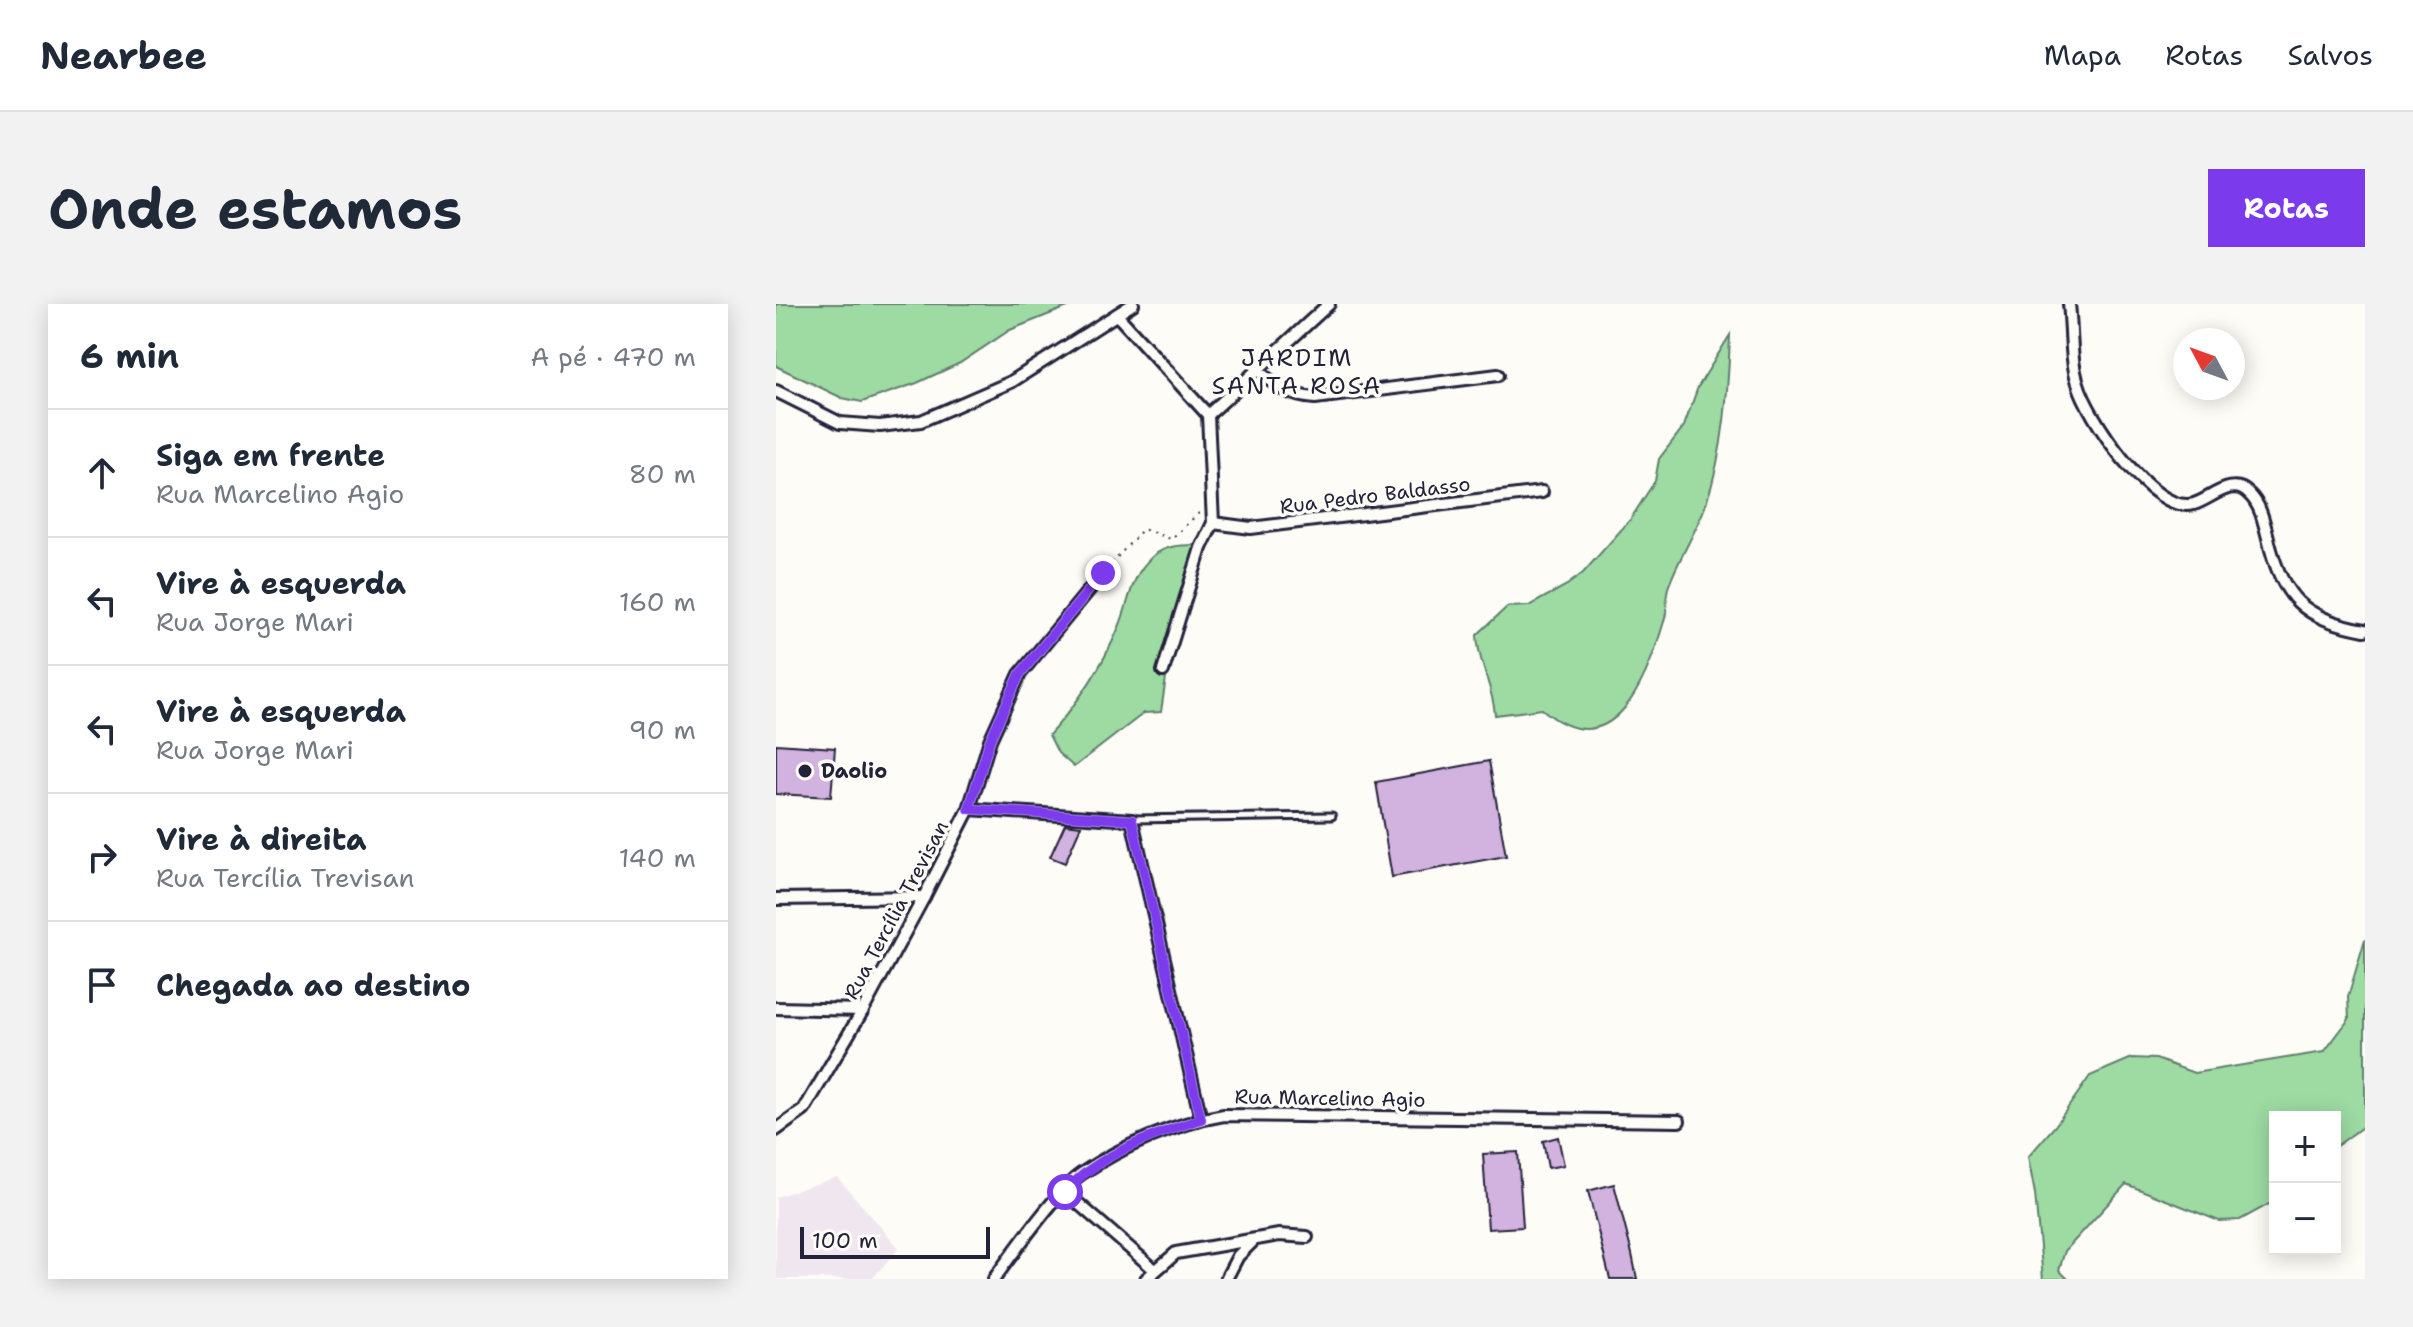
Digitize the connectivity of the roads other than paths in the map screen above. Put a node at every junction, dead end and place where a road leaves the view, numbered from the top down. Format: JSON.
{"nodes":[{"id":1,"x":1133,"y":304,"type":"edge"},
{"id":2,"x":1329,"y":304,"type":"edge"},
{"id":3,"x":2069,"y":304,"type":"edge"},
{"id":4,"x":1118,"y":316,"type":"junction"},
{"id":5,"x":1256,"y":369,"type":"junction"},
{"id":6,"x":1498,"y":375,"type":"dead end"},
{"id":7,"x":776,"y":391,"type":"edge"},
{"id":8,"x":1208,"y":415,"type":"junction"},
{"id":9,"x":1542,"y":492,"type":"dead end"},
{"id":10,"x":1213,"y":523,"type":"junction"},
{"id":11,"x":1103,"y":573,"type":"road end"},
{"id":12,"x":2365,"y":630,"type":"edge"},
{"id":13,"x":1163,"y":671,"type":"dead end"},
{"id":14,"x":969,"y":809,"type":"junction"},
{"id":15,"x":1332,"y":816,"type":"dead end"},
{"id":16,"x":1132,"y":820,"type":"junction"},
{"id":17,"x":924,"y":897,"type":"junction"},
{"id":18,"x":776,"y":899,"type":"edge"},
{"id":19,"x":776,"y":1008,"type":"edge"},
{"id":20,"x":863,"y":1010,"type":"junction"},
{"id":21,"x":1201,"y":1119,"type":"junction"},
{"id":22,"x":1679,"y":1121,"type":"dead end"},
{"id":23,"x":776,"y":1130,"type":"edge"},
{"id":24,"x":1065,"y":1192,"type":"junction"},
{"id":25,"x":1307,"y":1237,"type":"dead end"},
{"id":26,"x":1255,"y":1240,"type":"junction"},
{"id":27,"x":1155,"y":1270,"type":"junction"},
{"id":28,"x":994,"y":1279,"type":"edge"},
{"id":29,"x":1146,"y":1279,"type":"edge"},
{"id":30,"x":1226,"y":1279,"type":"edge"}],
"edges":[{"from":1,"to":4,"type":"street"},
{"from":2,"to":5,"type":"street"},
{"from":3,"to":12,"type":"street"},
{"from":4,"to":7,"type":"street"},
{"from":4,"to":8,"type":"street"},
{"from":5,"to":6,"type":"street"},
{"from":5,"to":8,"type":"street"},
{"from":8,"to":10,"type":"street"},
{"from":9,"to":10,"type":"street","name":"Rua Pedro Baldasso"},
{"from":10,"to":13,"type":"street"},
{"from":11,"to":14,"type":"street","name":"Rua Tercília Trevisan"},
{"from":14,"to":16,"type":"street"},
{"from":14,"to":17,"type":"street","name":"Rua Tercília Trevisan"},
{"from":15,"to":16,"type":"lane"},
{"from":16,"to":21,"type":"street"},
{"from":17,"to":18,"type":"street"},
{"from":17,"to":20,"type":"street","name":"Rua Tercília Trevisan"},
{"from":19,"to":20,"type":"street"},
{"from":20,"to":23,"type":"street","name":"Rua Tercília Trevisan"},
{"from":21,"to":22,"type":"street","name":"Rua Marcelino Agio"},
{"from":21,"to":24,"type":"street","name":"Rua Marcelino Agio"},
{"from":24,"to":27,"type":"street"},
{"from":24,"to":28,"type":"street","name":"Rua Marcelino Agio"},
{"from":25,"to":26,"type":"street"},
{"from":26,"to":27,"type":"street"},
{"from":26,"to":30,"type":"street"},
{"from":27,"to":29,"type":"street"}]}
